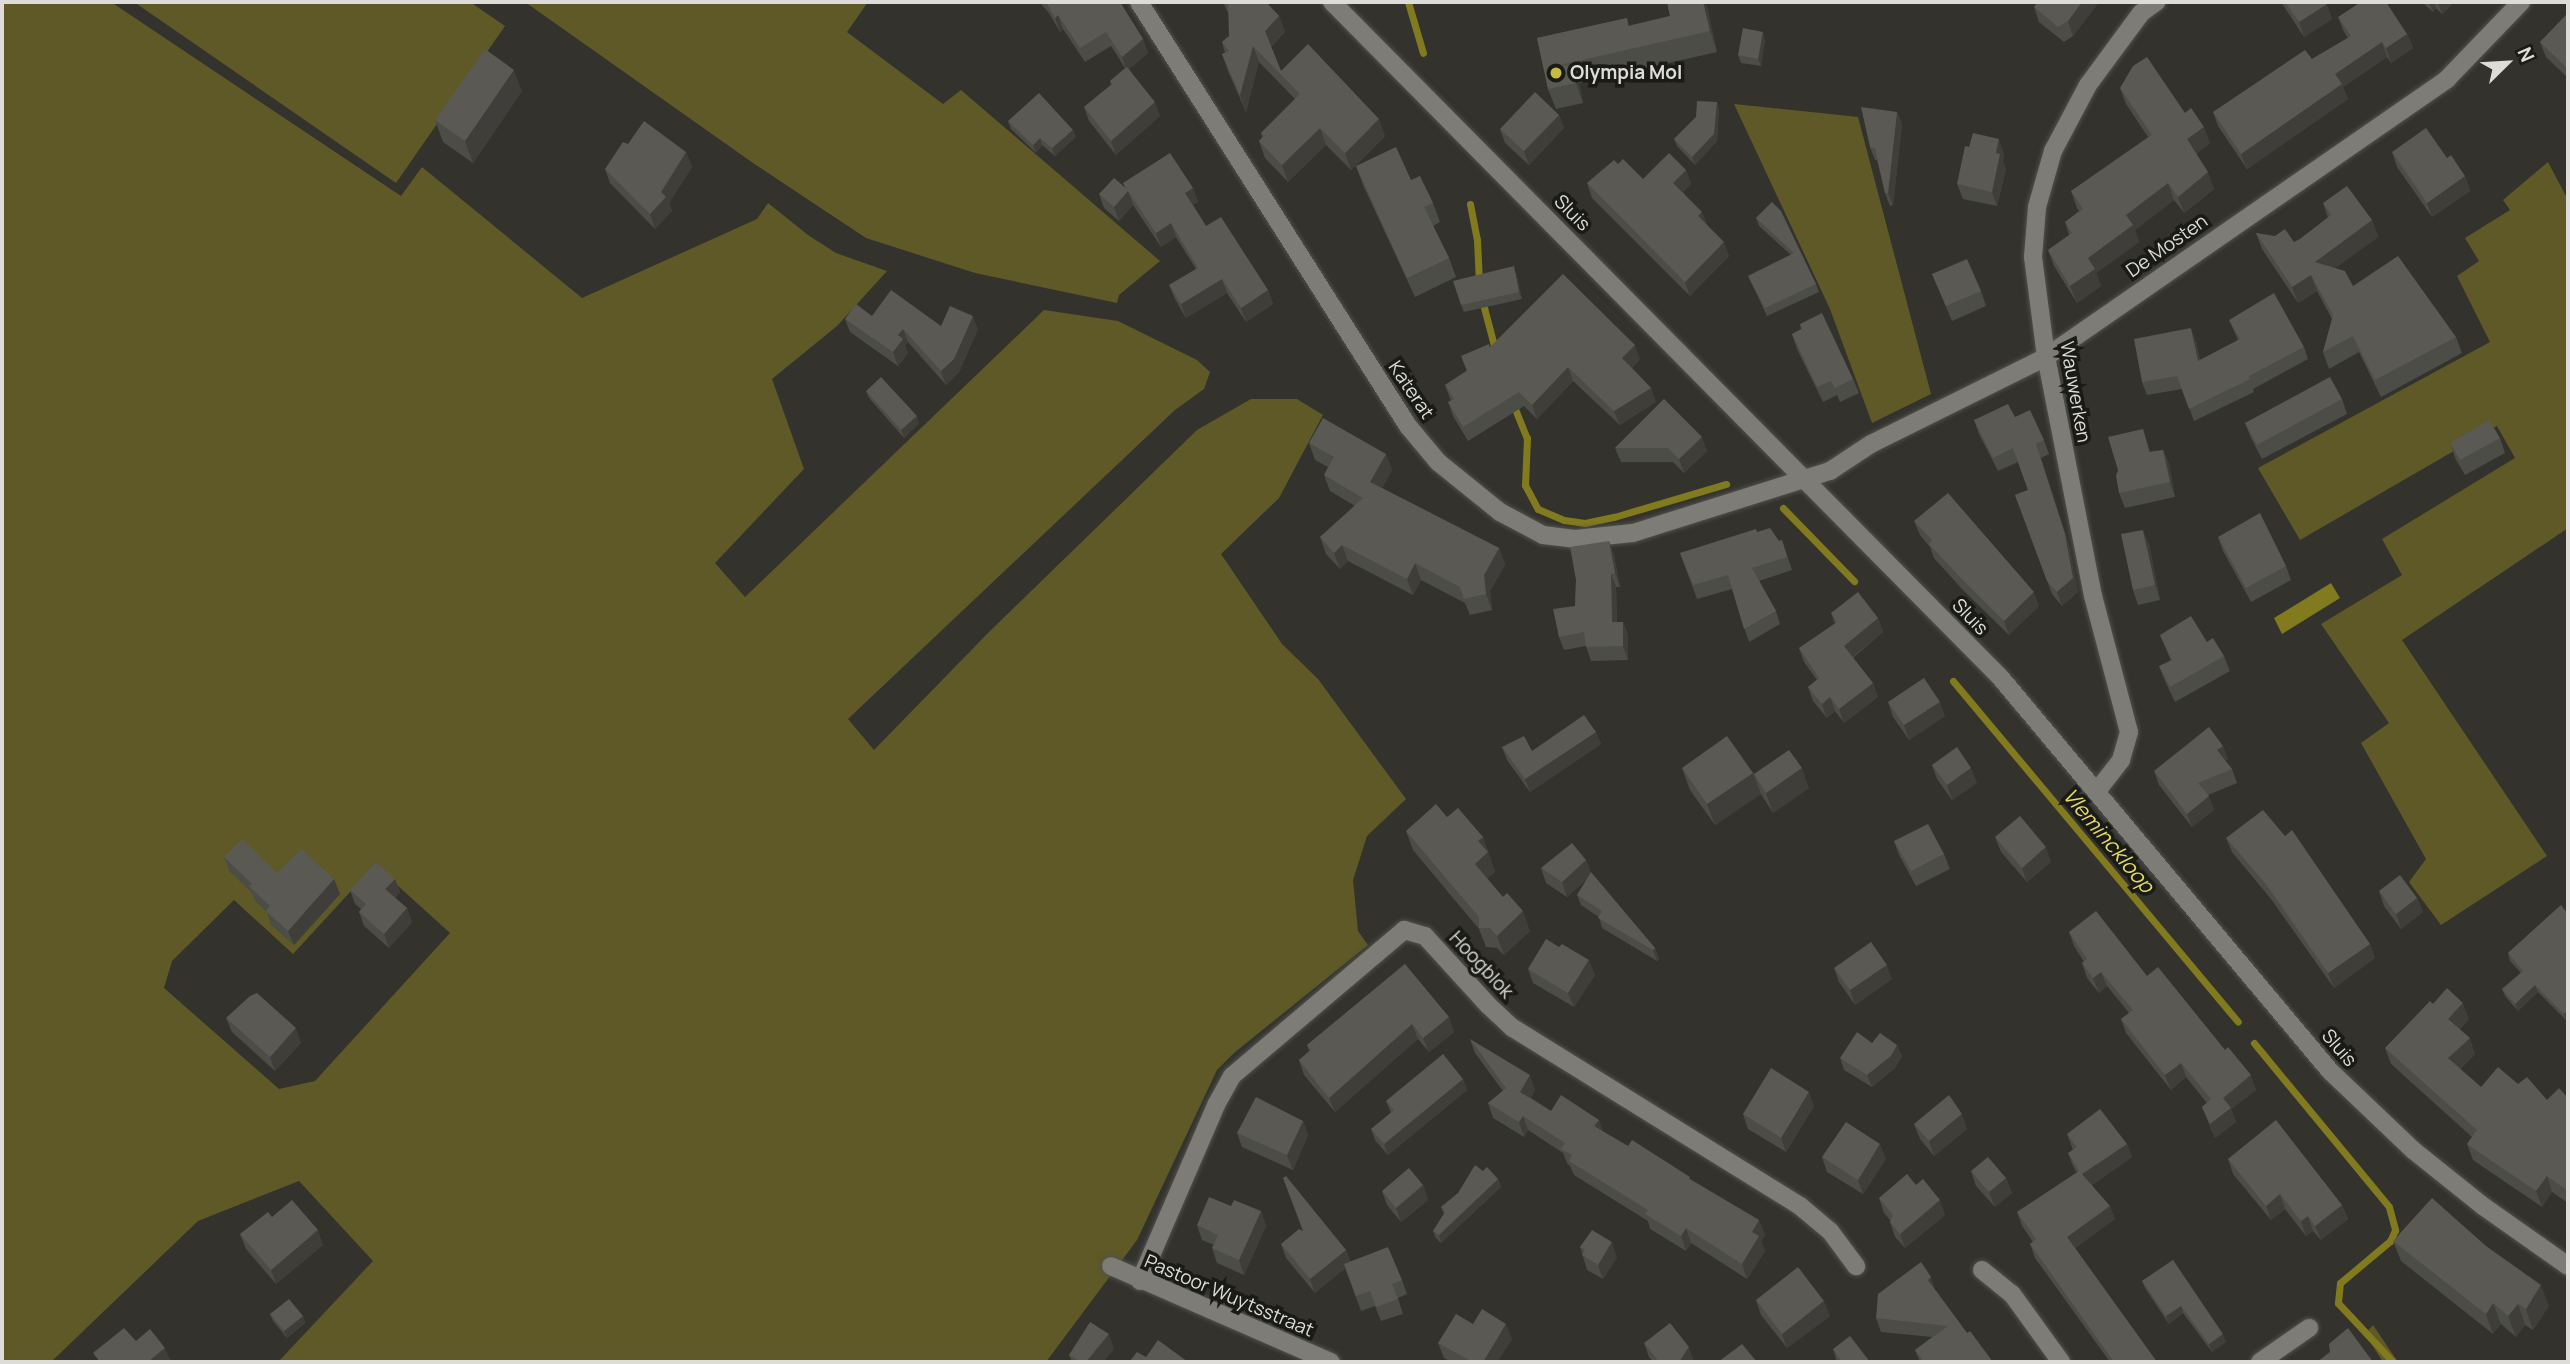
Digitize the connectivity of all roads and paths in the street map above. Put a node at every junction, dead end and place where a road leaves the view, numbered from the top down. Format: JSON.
{"nodes":[{"id":1,"x":1139,"y":2,"type":"edge"},
{"id":2,"x":1332,"y":2,"type":"edge"},
{"id":3,"x":2156,"y":2,"type":"edge"},
{"id":4,"x":2521,"y":2,"type":"edge"},
{"id":5,"x":2137,"y":7,"type":"edge"},
{"id":6,"x":2046,"y":357,"type":"junction"},
{"id":7,"x":1806,"y":478,"type":"junction"},
{"id":8,"x":2097,"y":791,"type":"junction"},
{"id":9,"x":1111,"y":1266,"type":"dead end"},
{"id":10,"x":1856,"y":1266,"type":"dead end"},
{"id":11,"x":2568,"y":1266,"type":"edge"},
{"id":12,"x":1982,"y":1270,"type":"dead end"},
{"id":13,"x":1140,"y":1281,"type":"junction"},
{"id":14,"x":2309,"y":1328,"type":"dead end"},
{"id":15,"x":1331,"y":1362,"type":"edge"},
{"id":16,"x":2061,"y":1362,"type":"edge"},
{"id":17,"x":2260,"y":1362,"type":"edge"}],
"edges":[{"from":1,"to":7,"type":"street","name":"Katerat"},
{"from":2,"to":7,"type":"street","name":"Sluis"},
{"from":3,"to":5,"type":"street","name":"Wauwerken"},
{"from":4,"to":6,"type":"street","name":"De Mosten"},
{"from":5,"to":6,"type":"street","name":"Wauwerken"},
{"from":6,"to":7,"type":"street","name":"De Mosten"},
{"from":6,"to":8,"type":"street","name":"Wauwerken"},
{"from":7,"to":8,"type":"street","name":"Sluis"},
{"from":8,"to":11,"type":"street","name":"Sluis"},
{"from":9,"to":13,"type":"street","name":"Pastoor Wuytsstraat"},
{"from":10,"to":13,"type":"street","name":"Hoogblok"},
{"from":12,"to":16,"type":"street"},
{"from":13,"to":15,"type":"street","name":"Pastoor Wuytsstraat"},
{"from":14,"to":17,"type":"street"}]}
